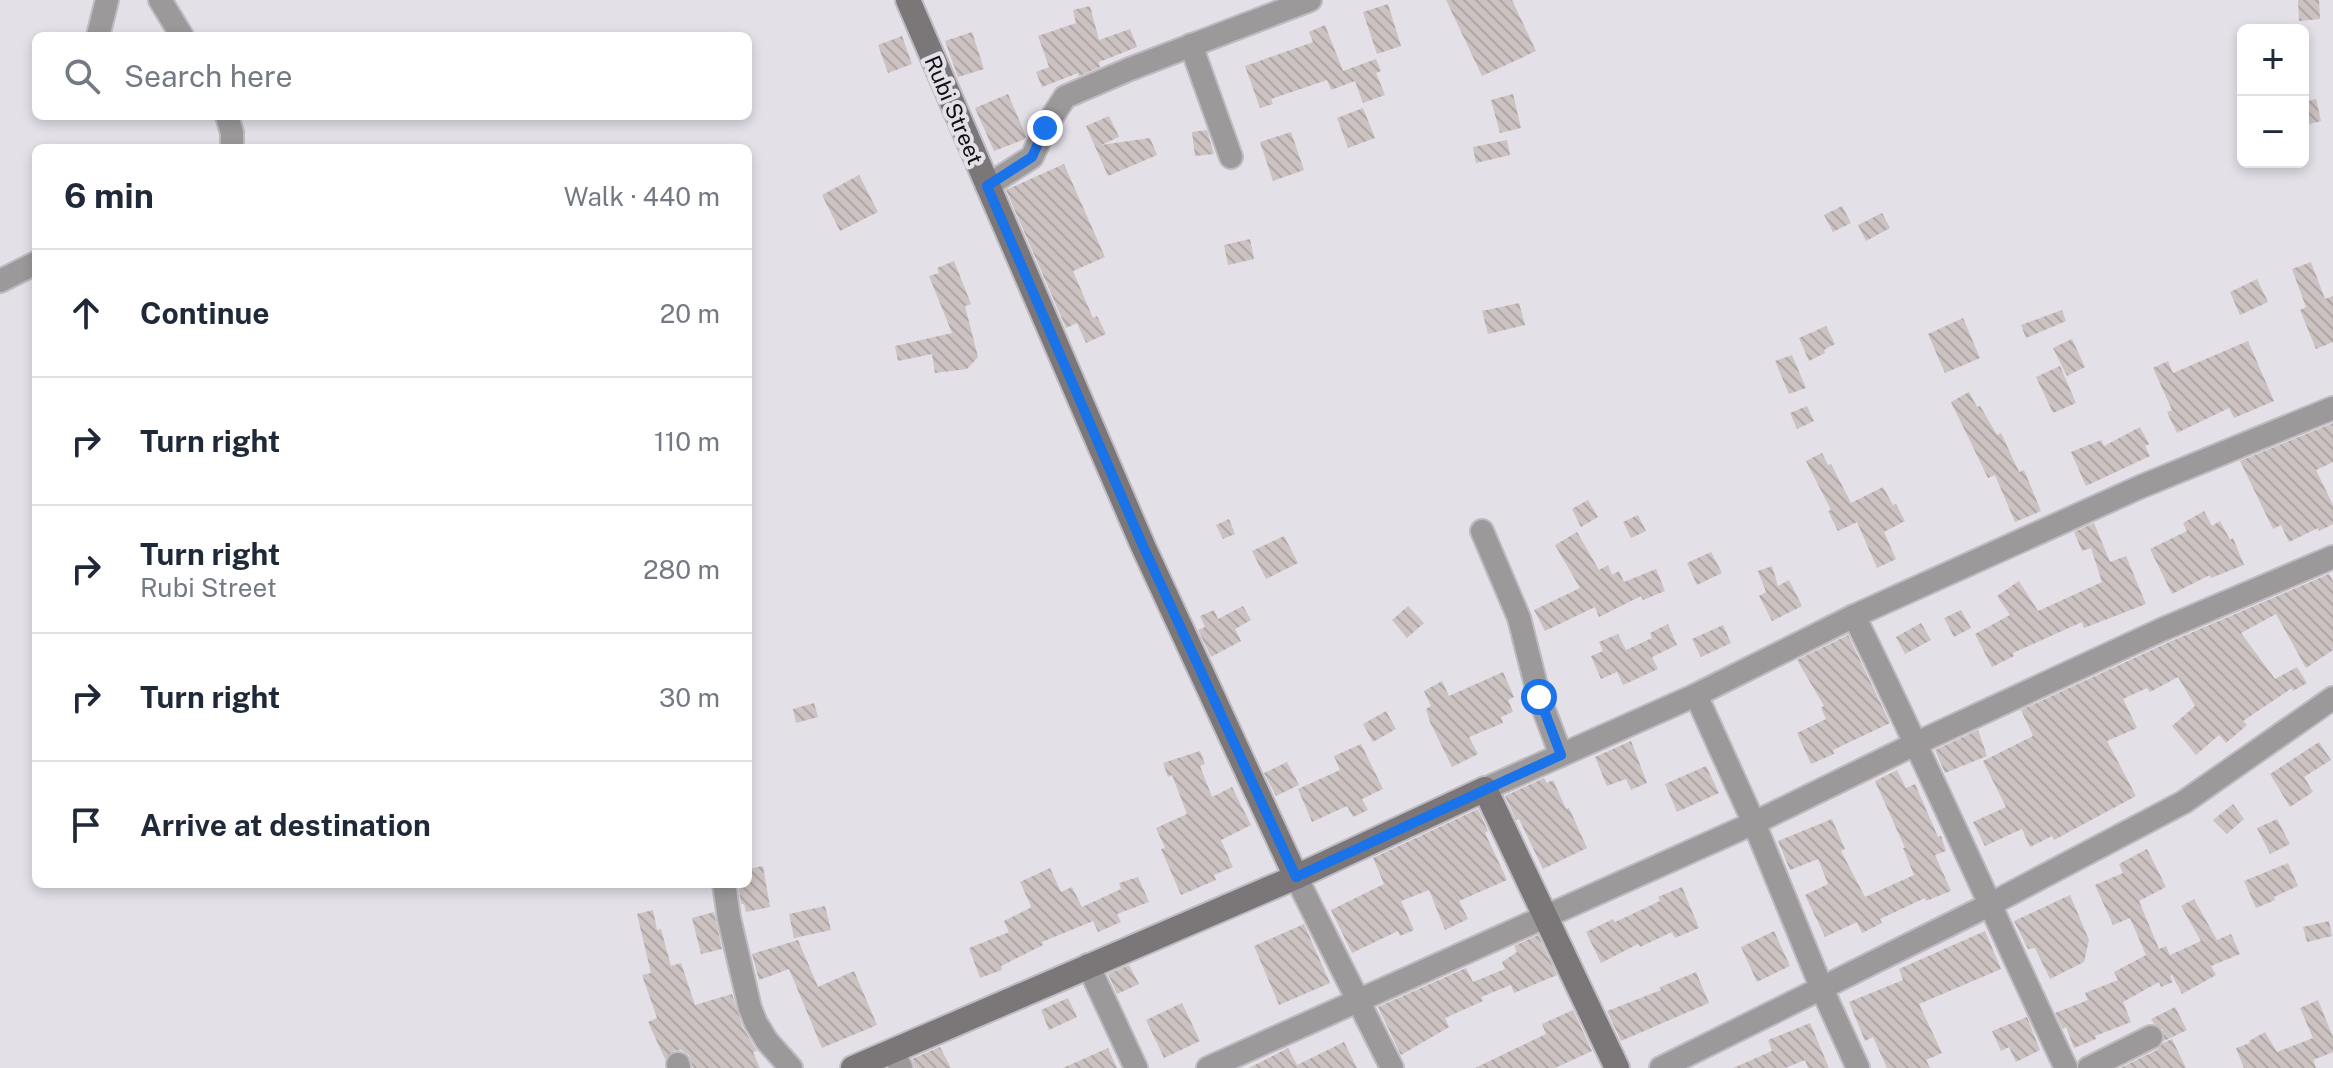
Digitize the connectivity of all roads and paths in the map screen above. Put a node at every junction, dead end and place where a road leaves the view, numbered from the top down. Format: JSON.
{"nodes":[{"id":1,"x":107,"y":0,"type":"edge"},
{"id":2,"x":160,"y":0,"type":"edge"},
{"id":3,"x":908,"y":0,"type":"edge"},
{"id":4,"x":1310,"y":0,"type":"edge"},
{"id":5,"x":1252,"y":10,"type":"edge"},
{"id":6,"x":99,"y":32,"type":"edge"},
{"id":7,"x":180,"y":32,"type":"edge"},
{"id":8,"x":1191,"y":45,"type":"junction"},
{"id":9,"x":228,"y":120,"type":"edge"},
{"id":10,"x":232,"y":144,"type":"edge"},
{"id":11,"x":1231,"y":157,"type":"dead end"},
{"id":12,"x":987,"y":186,"type":"junction"},
{"id":13,"x":32,"y":265,"type":"edge"},
{"id":14,"x":0,"y":281,"type":"edge"},
{"id":15,"x":2333,"y":408,"type":"edge"},
{"id":16,"x":1482,"y":531,"type":"dead end"},
{"id":17,"x":2333,"y":557,"type":"edge"},
{"id":18,"x":1854,"y":616,"type":"junction"},
{"id":19,"x":1696,"y":695,"type":"junction"},
{"id":20,"x":2333,"y":698,"type":"edge"},
{"id":21,"x":1917,"y":743,"type":"junction"},
{"id":22,"x":1561,"y":755,"type":"junction"},
{"id":23,"x":1485,"y":789,"type":"junction"},
{"id":24,"x":1754,"y":823,"type":"junction"},
{"id":25,"x":1296,"y":877,"type":"junction"},
{"id":26,"x":725,"y":888,"type":"edge"},
{"id":27,"x":1989,"y":905,"type":"junction"},
{"id":28,"x":1547,"y":917,"type":"junction"},
{"id":29,"x":1088,"y":965,"type":"junction"},
{"id":30,"x":1822,"y":989,"type":"junction"},
{"id":31,"x":1358,"y":1000,"type":"junction"},
{"id":32,"x":2151,"y":1037,"type":"dead end"},
{"id":33,"x":897,"y":1060,"type":"edge"},
{"id":34,"x":791,"y":1068,"type":"edge"},
{"id":35,"x":853,"y":1068,"type":"edge"},
{"id":36,"x":1136,"y":1068,"type":"edge"},
{"id":37,"x":1208,"y":1068,"type":"edge"},
{"id":38,"x":1392,"y":1068,"type":"edge"},
{"id":39,"x":1617,"y":1068,"type":"edge"},
{"id":40,"x":1661,"y":1068,"type":"edge"},
{"id":41,"x":1858,"y":1068,"type":"edge"},
{"id":42,"x":2066,"y":1068,"type":"edge"},
{"id":43,"x":2089,"y":1068,"type":"edge"}],
"edges":[{"from":1,"to":6,"type":"street"},
{"from":2,"to":7,"type":"street"},
{"from":3,"to":12,"type":"street","name":"Rubi Street"},
{"from":4,"to":5,"type":"street"},
{"from":5,"to":8,"type":"street"},
{"from":8,"to":11,"type":"street"},
{"from":8,"to":12,"type":"street"},
{"from":9,"to":10,"type":"street"},
{"from":12,"to":25,"type":"street","name":"Rubi Street"},
{"from":13,"to":14,"type":"street"},
{"from":15,"to":18,"type":"street"},
{"from":16,"to":22,"type":"street"},
{"from":17,"to":21,"type":"street"},
{"from":18,"to":19,"type":"street"},
{"from":18,"to":21,"type":"street"},
{"from":19,"to":22,"type":"street"},
{"from":19,"to":24,"type":"street"},
{"from":20,"to":27,"type":"street"},
{"from":21,"to":24,"type":"street"},
{"from":21,"to":27,"type":"street"},
{"from":22,"to":23,"type":"street"},
{"from":23,"to":25,"type":"street"},
{"from":23,"to":28,"type":"street"},
{"from":24,"to":28,"type":"street"},
{"from":24,"to":30,"type":"street"},
{"from":25,"to":29,"type":"street"},
{"from":25,"to":31,"type":"street"},
{"from":26,"to":34,"type":"street"},
{"from":27,"to":30,"type":"street"},
{"from":27,"to":42,"type":"street"},
{"from":28,"to":31,"type":"street"},
{"from":28,"to":39,"type":"street"},
{"from":29,"to":33,"type":"street"},
{"from":29,"to":36,"type":"street"},
{"from":30,"to":40,"type":"street"},
{"from":30,"to":41,"type":"street"},
{"from":31,"to":37,"type":"street"},
{"from":31,"to":38,"type":"street"},
{"from":32,"to":43,"type":"street"},
{"from":33,"to":35,"type":"street"}]}
